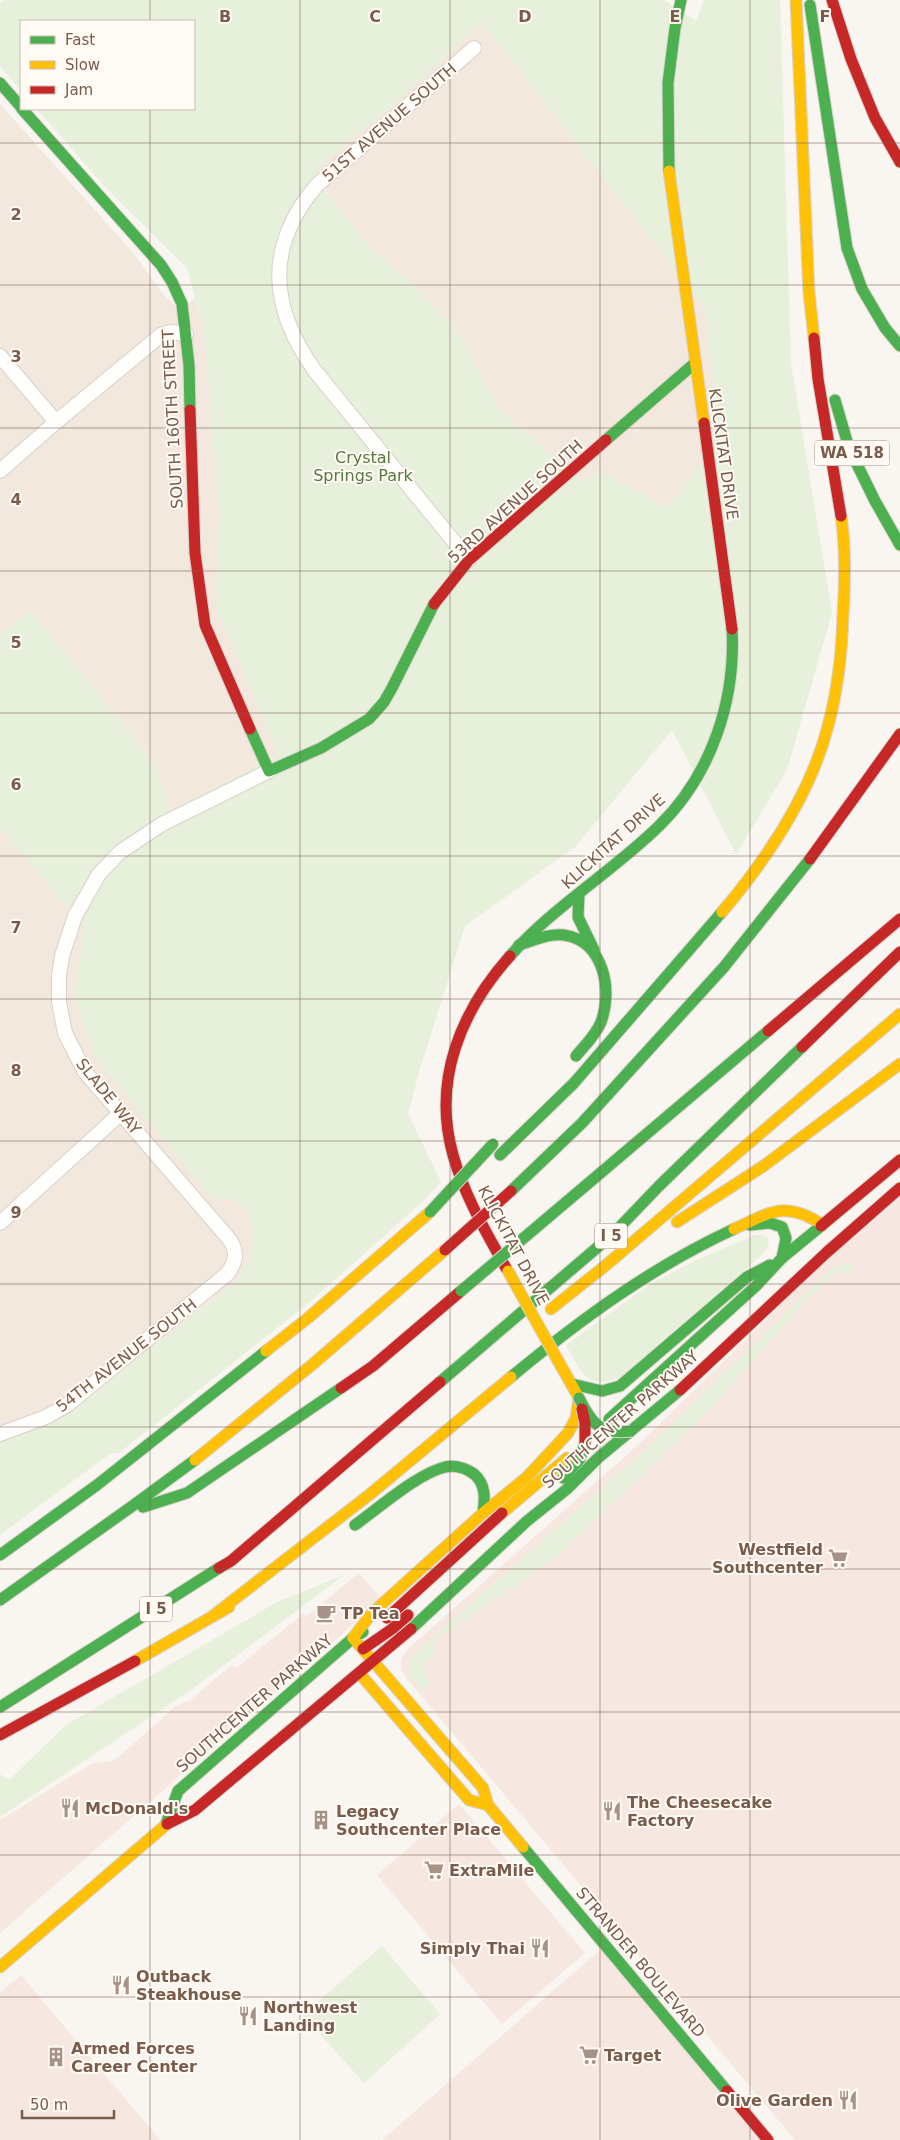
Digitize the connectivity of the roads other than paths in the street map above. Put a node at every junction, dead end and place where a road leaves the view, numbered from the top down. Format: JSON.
{"nodes":[{"id":1,"x":681,"y":0,"type":"edge"},
{"id":2,"x":796,"y":0,"type":"edge"},
{"id":3,"x":810,"y":0,"type":"edge"},
{"id":4,"x":832,"y":0,"type":"edge"},
{"id":5,"x":474,"y":48,"type":"dead end"},
{"id":6,"x":0,"y":83,"type":"edge"},
{"id":7,"x":20,"y":106,"type":"edge"},
{"id":8,"x":24,"y":110,"type":"edge"},
{"id":9,"x":900,"y":162,"type":"edge"},
{"id":10,"x":809,"y":293,"type":"junction"},
{"id":11,"x":186,"y":334,"type":"junction"},
{"id":12,"x":900,"y":346,"type":"edge"},
{"id":13,"x":0,"y":356,"type":"edge"},
{"id":14,"x":695,"y":363,"type":"junction"},
{"id":15,"x":56,"y":422,"type":"junction"},
{"id":16,"x":0,"y":471,"type":"edge"},
{"id":17,"x":900,"y":546,"type":"edge"},
{"id":18,"x":469,"y":560,"type":"junction"},
{"id":19,"x":900,"y":734,"type":"edge"},
{"id":20,"x":269,"y":771,"type":"junction"},
{"id":21,"x":579,"y":894,"type":"junction"},
{"id":22,"x":900,"y":919,"type":"edge"},
{"id":23,"x":519,"y":945,"type":"junction"},
{"id":24,"x":900,"y":952,"type":"edge"},
{"id":25,"x":596,"y":954,"type":"junction"},
{"id":26,"x":900,"y":1014,"type":"edge"},
{"id":27,"x":900,"y":1060,"type":"edge"},
{"id":28,"x":571,"y":1061,"type":"dead end"},
{"id":29,"x":900,"y":1064,"type":"edge"},
{"id":30,"x":121,"y":1113,"type":"junction"},
{"id":31,"x":815,"y":1128,"type":"junction"},
{"id":32,"x":497,"y":1141,"type":"dead end"},
{"id":33,"x":900,"y":1160,"type":"edge"},
{"id":34,"x":900,"y":1188,"type":"edge"},
{"id":35,"x":430,"y":1212,"type":"junction"},
{"id":36,"x":0,"y":1222,"type":"edge"},
{"id":37,"x":823,"y":1225,"type":"junction"},
{"id":38,"x":743,"y":1226,"type":"junction"},
{"id":39,"x":236,"y":1257,"type":"joint"},
{"id":40,"x":782,"y":1258,"type":"junction"},
{"id":41,"x":605,"y":1266,"type":"junction"},
{"id":42,"x":527,"y":1328,"type":"dead end"},
{"id":43,"x":458,"y":1382,"type":"dead end"},
{"id":44,"x":572,"y":1384,"type":"junction"},
{"id":45,"x":579,"y":1398,"type":"junction"},
{"id":46,"x":610,"y":1419,"type":"dead end"},
{"id":47,"x":631,"y":1431,"type":"junction"},
{"id":48,"x":0,"y":1434,"type":"edge"},
{"id":49,"x":585,"y":1443,"type":"junction"},
{"id":50,"x":567,"y":1458,"type":"dead end"},
{"id":51,"x":587,"y":1470,"type":"junction"},
{"id":52,"x":304,"y":1499,"type":"junction"},
{"id":53,"x":483,"y":1512,"type":"junction"},
{"id":54,"x":124,"y":1514,"type":"junction"},
{"id":55,"x":344,"y":1532,"type":"dead end"},
{"id":56,"x":0,"y":1555,"type":"edge"},
{"id":57,"x":297,"y":1566,"type":"dead end"},
{"id":58,"x":429,"y":1596,"type":"dead end"},
{"id":59,"x":0,"y":1600,"type":"edge"},
{"id":60,"x":414,"y":1609,"type":"dead end"},
{"id":61,"x":214,"y":1615,"type":"junction"},
{"id":62,"x":382,"y":1622,"type":"junction"},
{"id":63,"x":353,"y":1638,"type":"junction"},
{"id":64,"x":363,"y":1649,"type":"junction"},
{"id":65,"x":374,"y":1661,"type":"junction"},
{"id":66,"x":360,"y":1674,"type":"junction"},
{"id":67,"x":0,"y":1707,"type":"edge"},
{"id":68,"x":261,"y":1718,"type":"junction"},
{"id":69,"x":0,"y":1735,"type":"edge"},
{"id":70,"x":248,"y":1743,"type":"dead end"},
{"id":71,"x":239,"y":1760,"type":"dead end"},
{"id":72,"x":225,"y":1785,"type":"junction"},
{"id":73,"x":488,"y":1805,"type":"junction"},
{"id":74,"x":166,"y":1824,"type":"junction"},
{"id":75,"x":0,"y":1967,"type":"edge"},
{"id":76,"x":768,"y":2140,"type":"edge"}],
"edges":[{"from":1,"to":14,"type":"main road","name":"KLICKITAT DRIVE"},
{"from":2,"to":10,"type":"main road","number":"WA 518"},
{"from":3,"to":12,"type":"main road"},
{"from":4,"to":9,"type":"main road"},
{"from":5,"to":18,"type":"street","name":"51ST AVENUE SOUTH"},
{"from":6,"to":7,"type":"main road","name":"SOUTH 160TH STREET"},
{"from":8,"to":11,"type":"main road","name":"SOUTH 160TH STREET"},
{"from":10,"to":17,"type":"main road","number":"WA 518"},
{"from":10,"to":35,"type":"main road","bridge":true},
{"from":11,"to":15,"type":"street"},
{"from":11,"to":20,"type":"main road","name":"SOUTH 160TH STREET"},
{"from":13,"to":15,"type":"street"},
{"from":14,"to":18,"type":"main road","name":"53RD AVENUE SOUTH"},
{"from":14,"to":21,"type":"main road","name":"KLICKITAT DRIVE"},
{"from":15,"to":16,"type":"street"},
{"from":18,"to":20,"type":"main road","name":"53RD AVENUE SOUTH"},
{"from":19,"to":54,"type":"main road","bridge":true},
{"from":20,"to":30,"type":"street","name":"SLADE WAY"},
{"from":21,"to":23,"type":"main road","name":"KLICKITAT DRIVE"},
{"from":21,"to":25,"type":"main road"},
{"from":22,"to":54,"type":"main road","bridge":true},
{"from":23,"to":25,"type":"main road"},
{"from":23,"to":44,"type":"main road","name":"KLICKITAT DRIVE","bridge":true},
{"from":24,"to":52,"type":"main road","number":"I 5"},
{"from":25,"to":28,"type":"main road"},
{"from":26,"to":41,"type":"main road","number":"I 5"},
{"from":27,"to":31,"type":"main road"},
{"from":29,"to":31,"type":"main road"},
{"from":30,"to":36,"type":"street"},
{"from":30,"to":39,"type":"street","name":"SLADE WAY"},
{"from":31,"to":41,"type":"main road"},
{"from":32,"to":35,"type":"main road","bridge":true},
{"from":33,"to":37,"type":"main road","name":"SOUTHCENTER PARKWAY"},
{"from":34,"to":47,"type":"main road","name":"SOUTHCENTER PARKWAY"},
{"from":35,"to":56,"type":"main road"},
{"from":37,"to":38,"type":"main road"},
{"from":37,"to":40,"type":"main road","name":"SOUTHCENTER PARKWAY"},
{"from":38,"to":40,"type":"main road"},
{"from":38,"to":61,"type":"main road"},
{"from":39,"to":48,"type":"street","name":"54TH AVENUE SOUTH"},
{"from":40,"to":44,"type":"main road"},
{"from":40,"to":46,"type":"main road","name":"SOUTHCENTER PARKWAY"},
{"from":41,"to":42,"type":"main road","number":"I 5"},
{"from":43,"to":52,"type":"main road","number":"I 5"},
{"from":44,"to":45,"type":"main road","name":"KLICKITAT DRIVE"},
{"from":45,"to":47,"type":"main road","name":"KLICKITAT DRIVE","bridge":true},
{"from":45,"to":49,"type":"main road","bridge":true},
{"from":45,"to":53,"type":"main road"},
{"from":47,"to":51,"type":"main road","name":"SOUTHCENTER PARKWAY"},
{"from":49,"to":51,"type":"main road"},
{"from":49,"to":58,"type":"main road"},
{"from":50,"to":62,"type":"main road","name":"SOUTHCENTER PARKWAY"},
{"from":51,"to":65,"type":"main road","name":"SOUTHCENTER PARKWAY"},
{"from":52,"to":67,"type":"main road","number":"I 5"},
{"from":53,"to":55,"type":"main road"},
{"from":53,"to":63,"type":"main road"},
{"from":54,"to":59,"type":"main road"},
{"from":57,"to":61,"type":"main road"},
{"from":60,"to":64,"type":"main road"},
{"from":61,"to":69,"type":"main road"},
{"from":62,"to":63,"type":"main road","name":"SOUTHCENTER PARKWAY"},
{"from":62,"to":64,"type":"main road","name":"SOUTHCENTER PARKWAY"},
{"from":63,"to":64,"type":"main road","name":"STRANDER BOULEVARD"},
{"from":63,"to":68,"type":"main road","name":"SOUTHCENTER PARKWAY"},
{"from":64,"to":65,"type":"main road","name":"STRANDER BOULEVARD"},
{"from":64,"to":66,"type":"main road","name":"SOUTHCENTER PARKWAY"},
{"from":65,"to":66,"type":"main road","name":"SOUTHCENTER PARKWAY"},
{"from":65,"to":73,"type":"main road","name":"STRANDER BOULEVARD"},
{"from":66,"to":72,"type":"main road","name":"SOUTHCENTER PARKWAY"},
{"from":66,"to":73,"type":"main road","name":"STRANDER BOULEVARD"},
{"from":68,"to":70,"type":"main road"},
{"from":68,"to":74,"type":"main road","name":"SOUTHCENTER PARKWAY"},
{"from":71,"to":72,"type":"main road"},
{"from":72,"to":74,"type":"main road","name":"SOUTHCENTER PARKWAY"},
{"from":73,"to":76,"type":"main road","name":"STRANDER BOULEVARD"},
{"from":74,"to":75,"type":"main road","name":"SOUTHCENTER PARKWAY"}]}
